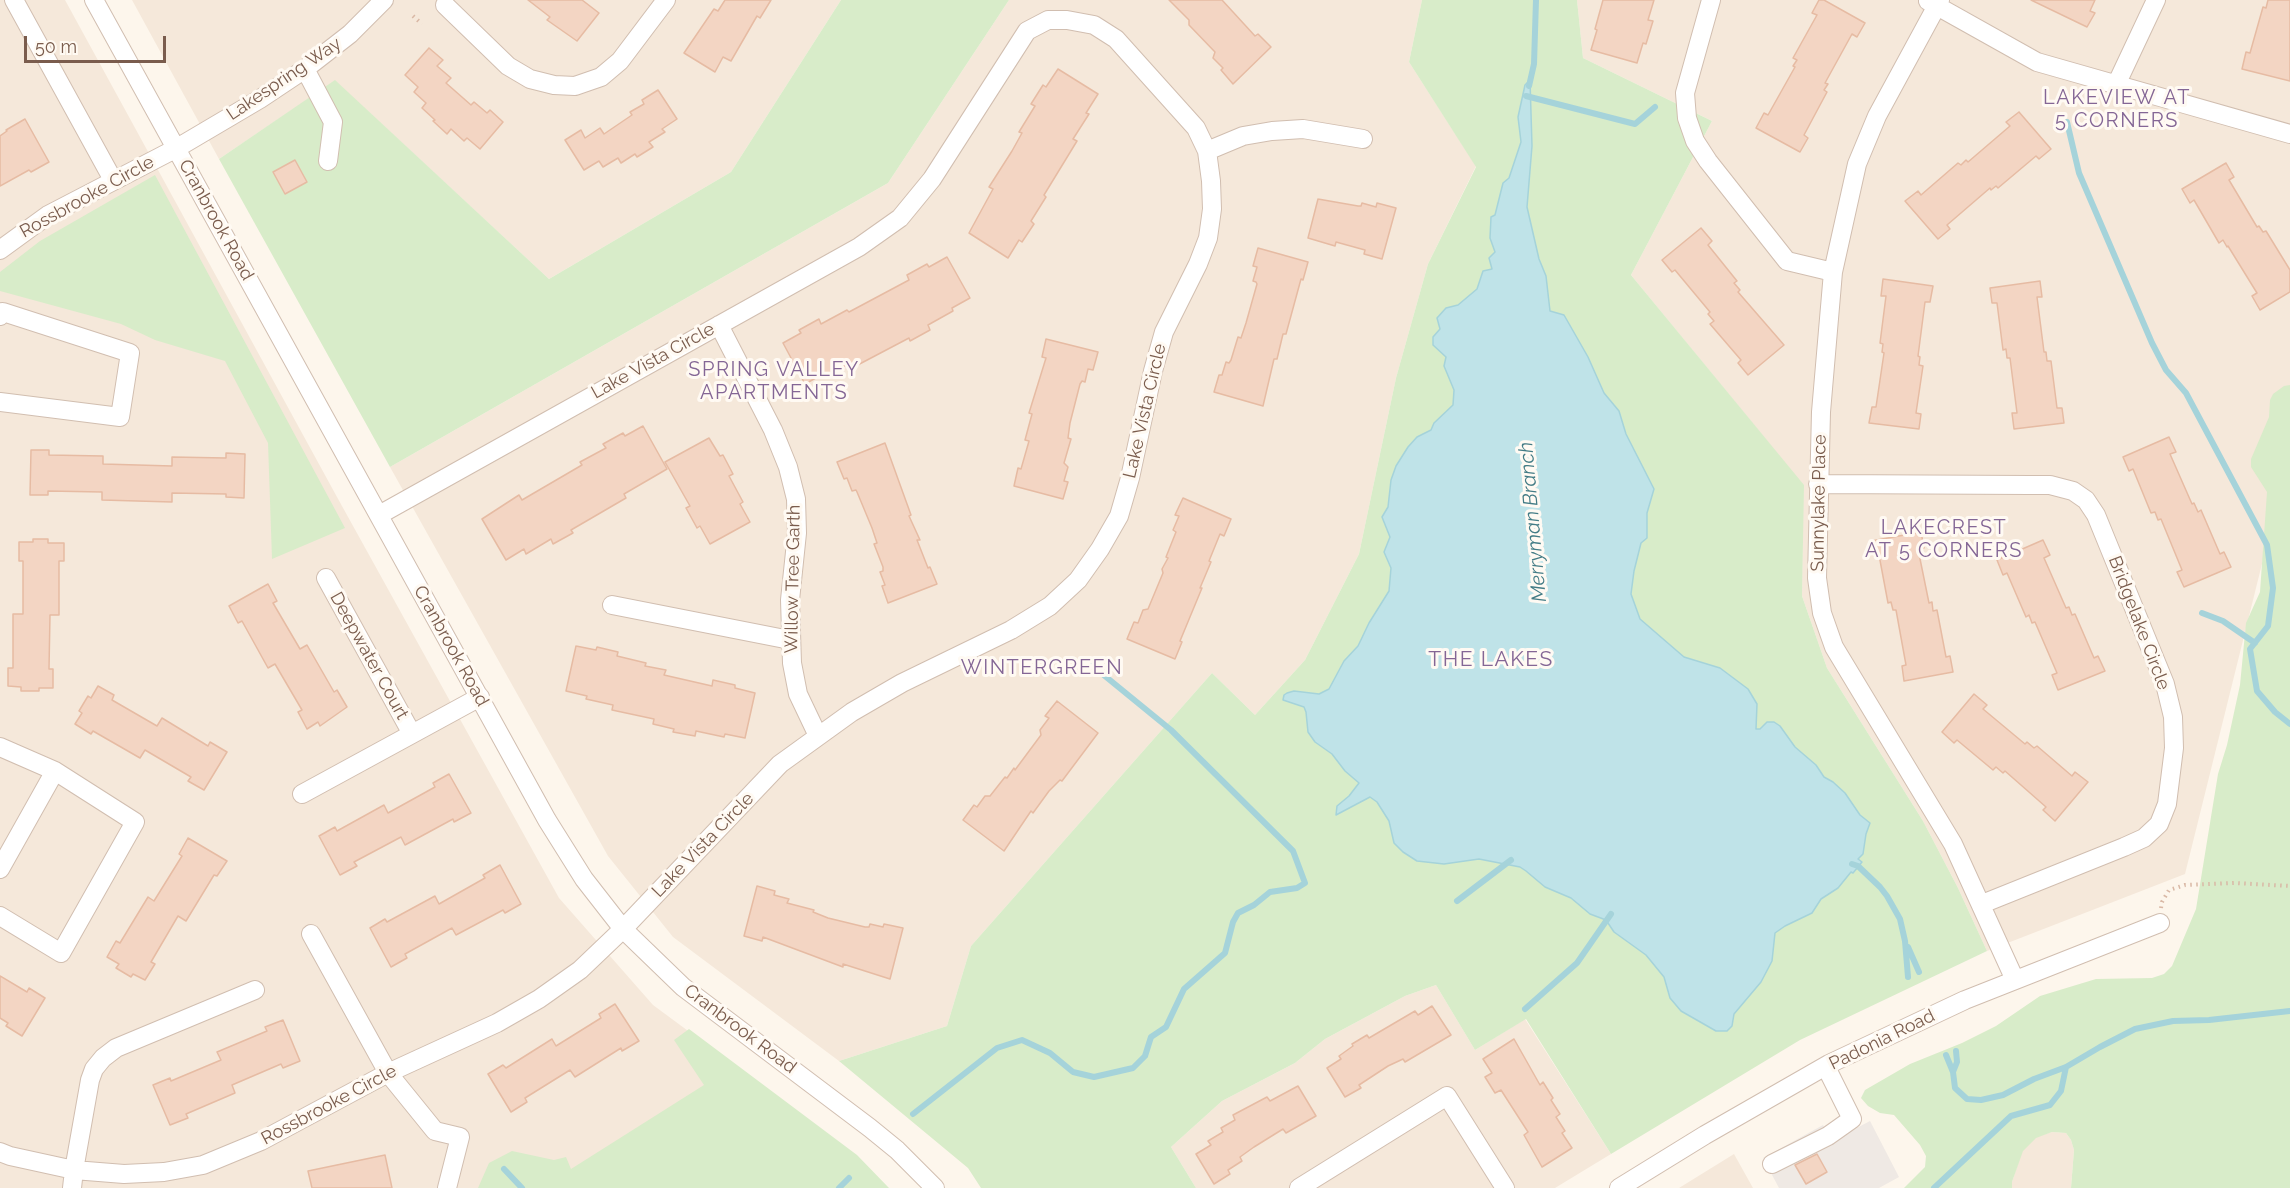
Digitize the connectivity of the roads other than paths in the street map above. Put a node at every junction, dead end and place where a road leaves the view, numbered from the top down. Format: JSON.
{"nodes":[{"id":1,"x":14,"y":0,"type":"edge"},
{"id":2,"x":94,"y":0,"type":"edge"},
{"id":3,"x":384,"y":0,"type":"edge"},
{"id":4,"x":666,"y":0,"type":"edge"},
{"id":5,"x":1712,"y":0,"type":"edge"},
{"id":6,"x":2156,"y":0,"type":"edge"},
{"id":7,"x":1934,"y":2,"type":"edge"},
{"id":8,"x":445,"y":5,"type":"dead end"},
{"id":9,"x":305,"y":69,"type":"junction"},
{"id":10,"x":2116,"y":85,"type":"junction"},
{"id":11,"x":2290,"y":134,"type":"edge"},
{"id":12,"x":1363,"y":139,"type":"dead end"},
{"id":13,"x":177,"y":148,"type":"junction"},
{"id":14,"x":1207,"y":151,"type":"junction"},
{"id":15,"x":328,"y":161,"type":"dead end"},
{"id":16,"x":113,"y":180,"type":"junction"},
{"id":17,"x":0,"y":250,"type":"edge"},
{"id":18,"x":1833,"y":272,"type":"junction"},
{"id":19,"x":0,"y":316,"type":"edge"},
{"id":20,"x":719,"y":325,"type":"junction"},
{"id":21,"x":0,"y":402,"type":"edge"},
{"id":22,"x":1818,"y":484,"type":"junction"},
{"id":23,"x":379,"y":514,"type":"junction"},
{"id":24,"x":326,"y":578,"type":"dead end"},
{"id":25,"x":612,"y":605,"type":"dead end"},
{"id":26,"x":790,"y":640,"type":"junction"},
{"id":27,"x":480,"y":697,"type":"junction"},
{"id":28,"x":412,"y":734,"type":"junction"},
{"id":29,"x":818,"y":736,"type":"junction"},
{"id":30,"x":0,"y":747,"type":"edge"},
{"id":31,"x":55,"y":771,"type":"junction"},
{"id":32,"x":302,"y":794,"type":"dead end"},
{"id":33,"x":0,"y":869,"type":"edge"},
{"id":34,"x":1982,"y":904,"type":"junction"},
{"id":35,"x":0,"y":915,"type":"edge"},
{"id":36,"x":2160,"y":923,"type":"road end"},
{"id":37,"x":623,"y":929,"type":"junction"},
{"id":38,"x":311,"y":934,"type":"dead end"},
{"id":39,"x":2015,"y":980,"type":"junction"},
{"id":40,"x":255,"y":990,"type":"dead end"},
{"id":41,"x":1826,"y":1066,"type":"junction"},
{"id":42,"x":388,"y":1073,"type":"junction"},
{"id":43,"x":0,"y":1152,"type":"edge"},
{"id":44,"x":1773,"y":1164,"type":"dead end"},
{"id":45,"x":73,"y":1179,"type":"edge"},
{"id":46,"x":447,"y":1188,"type":"edge"},
{"id":47,"x":935,"y":1188,"type":"edge"},
{"id":48,"x":1299,"y":1188,"type":"edge"},
{"id":49,"x":1505,"y":1188,"type":"edge"},
{"id":50,"x":1619,"y":1188,"type":"edge"}],
"edges":[{"from":1,"to":16,"type":"street"},
{"from":2,"to":13,"type":"street","name":"Cranbrook Road"},
{"from":3,"to":9,"type":"street","name":"Lakespring Way"},
{"from":4,"to":8,"type":"street"},
{"from":5,"to":18,"type":"street"},
{"from":6,"to":10,"type":"street"},
{"from":7,"to":10,"type":"street"},
{"from":7,"to":18,"type":"street","name":"Sunnylake Place"},
{"from":9,"to":13,"type":"street","name":"Lakespring Way"},
{"from":9,"to":15,"type":"street"},
{"from":10,"to":11,"type":"street"},
{"from":12,"to":14,"type":"street"},
{"from":13,"to":16,"type":"street","name":"Rossbrooke Circle"},
{"from":13,"to":23,"type":"street","name":"Cranbrook Road"},
{"from":14,"to":20,"type":"street","name":"Lake Vista Circle"},
{"from":14,"to":29,"type":"street","name":"Lake Vista Circle"},
{"from":16,"to":17,"type":"street","name":"Rossbrooke Circle"},
{"from":18,"to":22,"type":"street","name":"Sunnylake Place"},
{"from":19,"to":21,"type":"street"},
{"from":20,"to":23,"type":"street","name":"Lake Vista Circle"},
{"from":20,"to":26,"type":"street","name":"Willow Tree Garth"},
{"from":22,"to":34,"type":"street","name":"Sunnylake Place"},
{"from":22,"to":34,"type":"street","name":"Bridgelake Circle"},
{"from":23,"to":27,"type":"street","name":"Cranbrook Road"},
{"from":24,"to":28,"type":"street","name":"Deepwater Court"},
{"from":25,"to":26,"type":"street"},
{"from":26,"to":29,"type":"street","name":"Willow Tree Garth"},
{"from":27,"to":28,"type":"street","name":"Deepwater Court"},
{"from":27,"to":37,"type":"street","name":"Cranbrook Road"},
{"from":28,"to":32,"type":"street","name":"Deepwater Court"},
{"from":29,"to":37,"type":"street","name":"Lake Vista Circle"},
{"from":30,"to":31,"type":"street"},
{"from":31,"to":33,"type":"street"},
{"from":31,"to":35,"type":"street"},
{"from":34,"to":39,"type":"street","name":"Sunnylake Place"},
{"from":36,"to":39,"type":"street","name":"Padonia Road"},
{"from":37,"to":42,"type":"street","name":"Rossbrooke Circle"},
{"from":37,"to":47,"type":"street","name":"Cranbrook Road"},
{"from":38,"to":42,"type":"street"},
{"from":39,"to":41,"type":"street","name":"Padonia Road"},
{"from":40,"to":45,"type":"street"},
{"from":41,"to":44,"type":"street"},
{"from":41,"to":50,"type":"street","name":"Padonia Road"},
{"from":42,"to":45,"type":"street","name":"Rossbrooke Circle"},
{"from":42,"to":46,"type":"street"},
{"from":43,"to":45,"type":"street","name":"Rossbrooke Circle"},
{"from":48,"to":49,"type":"street"}]}
